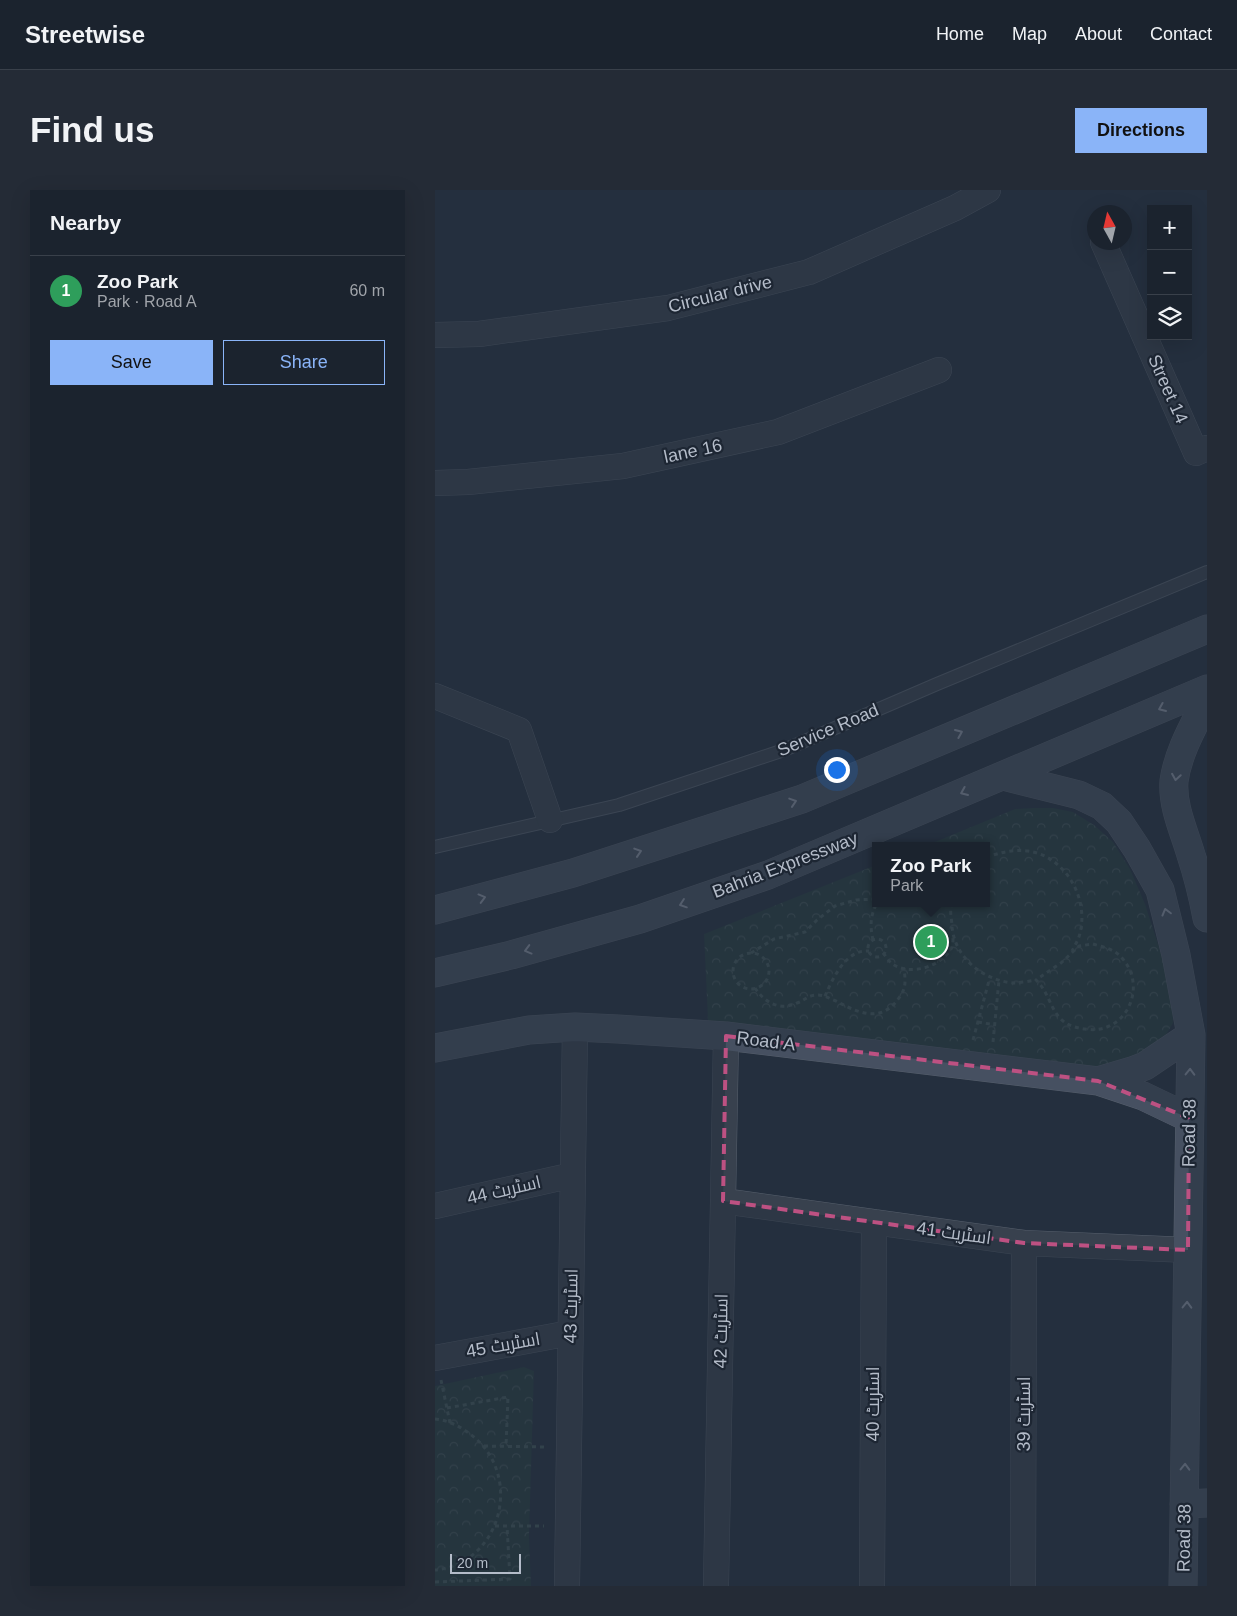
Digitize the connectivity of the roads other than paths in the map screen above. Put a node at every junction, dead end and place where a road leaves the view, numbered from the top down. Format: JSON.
{"nodes":[{"id":1,"x":988,"y":190,"type":"edge"},
{"id":2,"x":951,"y":199,"type":"edge"},
{"id":3,"x":1107,"y":250,"type":"edge"},
{"id":4,"x":435,"y":335,"type":"edge"},
{"id":5,"x":939,"y":370,"type":"dead end"},
{"id":6,"x":1202,"y":451,"type":"edge"},
{"id":7,"x":435,"y":483,"type":"edge"},
{"id":8,"x":1207,"y":572,"type":"edge"},
{"id":9,"x":1207,"y":629,"type":"edge"},
{"id":10,"x":1207,"y":689,"type":"edge"},
{"id":11,"x":435,"y":696,"type":"edge"},
{"id":12,"x":1207,"y":699,"type":"edge"},
{"id":13,"x":1003,"y":776,"type":"junction"},
{"id":14,"x":550,"y":820,"type":"junction"},
{"id":15,"x":435,"y":847,"type":"edge"},
{"id":16,"x":435,"y":910,"type":"edge"},
{"id":17,"x":1207,"y":918,"type":"edge"},
{"id":18,"x":435,"y":972,"type":"edge"},
{"id":19,"x":575,"y":1027,"type":"junction"},
{"id":20,"x":1191,"y":1035,"type":"junction"},
{"id":21,"x":726,"y":1036,"type":"junction"},
{"id":22,"x":435,"y":1048,"type":"edge"},
{"id":23,"x":1098,"y":1081,"type":"junction"},
{"id":24,"x":1189,"y":1118,"type":"junction"},
{"id":25,"x":573,"y":1174,"type":"junction"},
{"id":26,"x":723,"y":1201,"type":"junction"},
{"id":27,"x":435,"y":1206,"type":"edge"},
{"id":28,"x":874,"y":1222,"type":"junction"},
{"id":29,"x":1024,"y":1243,"type":"junction"},
{"id":30,"x":1187,"y":1250,"type":"junction"},
{"id":31,"x":570,"y":1333,"type":"junction"},
{"id":32,"x":436,"y":1358,"type":"edge"},
{"id":33,"x":1196,"y":1504,"type":"edge"},
{"id":34,"x":567,"y":1586,"type":"edge"},
{"id":35,"x":717,"y":1586,"type":"edge"},
{"id":36,"x":873,"y":1586,"type":"edge"},
{"id":37,"x":1023,"y":1586,"type":"edge"},
{"id":38,"x":1183,"y":1586,"type":"edge"}],
"edges":[{"from":1,"to":2,"type":"street","name":"Circular drive"},
{"from":2,"to":4,"type":"street","name":"Circular drive"},
{"from":3,"to":6,"type":"street","name":"Street 14"},
{"from":5,"to":7,"type":"street","name":"lane 16"},
{"from":8,"to":14,"type":"lane","name":"Service Road"},
{"from":16,"to":9,"type":"main road","one_way":true},
{"from":10,"to":13,"type":"main road","name":"Bahria Expressway","one_way":true},
{"from":11,"to":14,"type":"street"},
{"from":12,"to":17,"type":"main road","one_way":true},
{"from":13,"to":18,"type":"main road","name":"Bahria Expressway","one_way":true},
{"from":20,"to":13,"type":"main road","name":"Road 38","one_way":true},
{"from":14,"to":15,"type":"lane","name":"Service Road"},
{"from":19,"to":21,"type":"main road","name":"Road A"},
{"from":19,"to":22,"type":"main road","name":"Road A"},
{"from":19,"to":25,"type":"street","name":"اسٹریٹ 43"},
{"from":20,"to":23,"type":"main road"},
{"from":24,"to":20,"type":"main road","name":"Road 38","one_way":true},
{"from":21,"to":23,"type":"main road","name":"Road A"},
{"from":21,"to":26,"type":"street","name":"اسٹریٹ 42"},
{"from":23,"to":24,"type":"main road"},
{"from":24,"to":30,"type":"main road","name":"Road 38"},
{"from":25,"to":27,"type":"street","name":"اسٹریٹ 44"},
{"from":25,"to":31,"type":"street","name":"اسٹریٹ 43"},
{"from":26,"to":28,"type":"street","name":"اسٹریٹ 41"},
{"from":26,"to":35,"type":"street","name":"اسٹریٹ 42"},
{"from":28,"to":29,"type":"street","name":"اسٹریٹ 41"},
{"from":28,"to":36,"type":"street","name":"اسٹریٹ 40"},
{"from":29,"to":30,"type":"street","name":"اسٹریٹ 41"},
{"from":29,"to":37,"type":"street","name":"اسٹریٹ 39"},
{"from":33,"to":30,"type":"main road","name":"Road 38","one_way":true},
{"from":31,"to":32,"type":"street","name":"اسٹریٹ 45"},
{"from":31,"to":34,"type":"street","name":"اسٹریٹ 43"},
{"from":33,"to":38,"type":"main road","name":"Road 38"}]}
